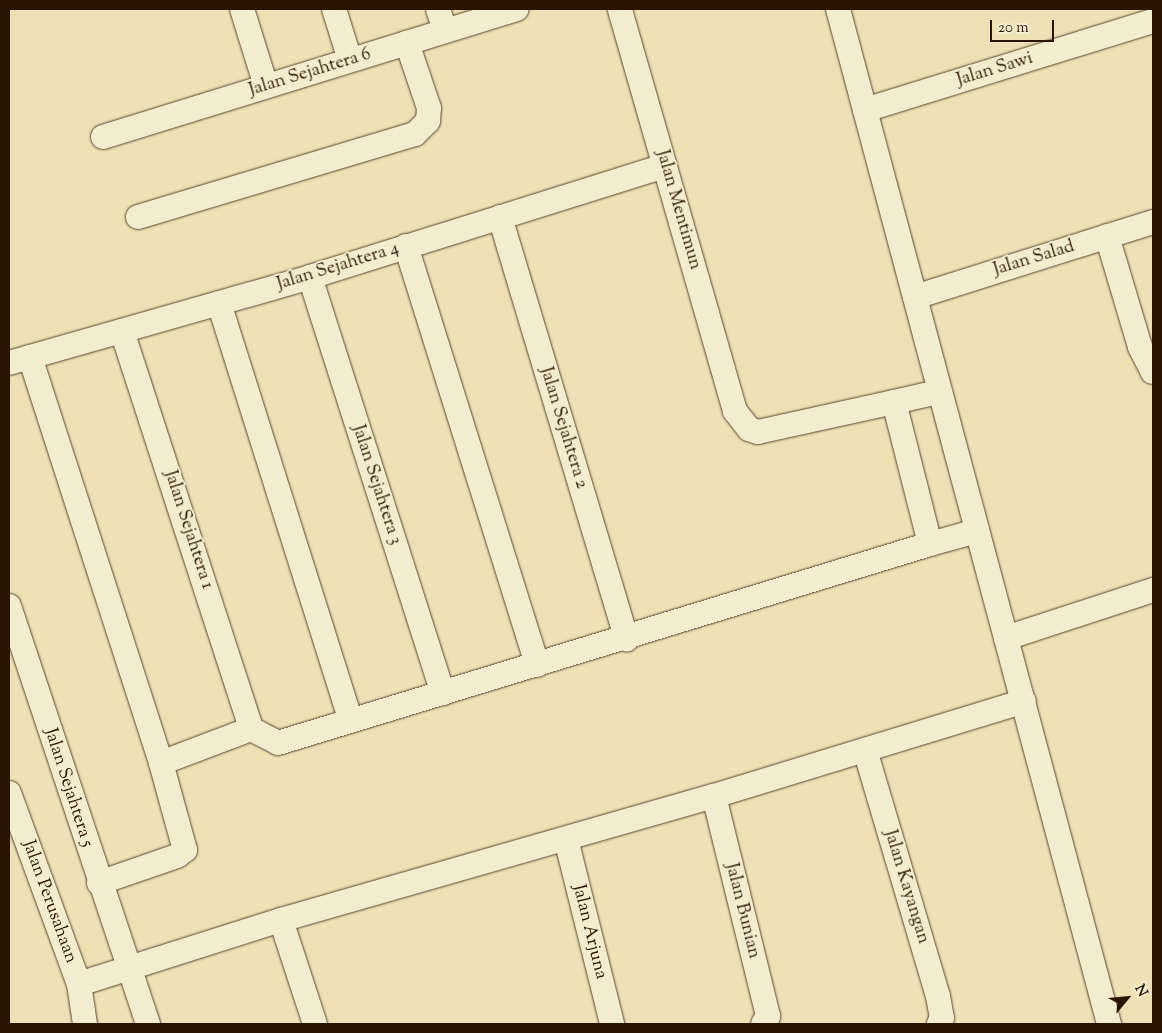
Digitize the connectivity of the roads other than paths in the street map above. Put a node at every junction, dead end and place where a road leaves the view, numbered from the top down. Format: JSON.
{"nodes":[{"id":1,"x":242,"y":9,"type":"edge"},
{"id":2,"x":334,"y":9,"type":"edge"},
{"id":3,"x":517,"y":9,"type":"edge"},
{"id":4,"x":620,"y":9,"type":"edge"},
{"id":5,"x":838,"y":9,"type":"edge"},
{"id":6,"x":442,"y":20,"type":"edge"},
{"id":7,"x":1153,"y":21,"type":"edge"},
{"id":8,"x":407,"y":43,"type":"junction"},
{"id":9,"x":350,"y":60,"type":"junction"},
{"id":10,"x":266,"y":86,"type":"junction"},
{"id":11,"x":865,"y":110,"type":"junction"},
{"id":12,"x":103,"y":136,"type":"dead end"},
{"id":13,"x":665,"y":166,"type":"junction"},
{"id":14,"x":138,"y":217,"type":"dead end"},
{"id":15,"x":500,"y":217,"type":"junction"},
{"id":16,"x":1153,"y":222,"type":"edge"},
{"id":17,"x":1107,"y":236,"type":"junction"},
{"id":18,"x":406,"y":246,"type":"junction"},
{"id":19,"x":310,"y":277,"type":"junction"},
{"id":20,"x":915,"y":297,"type":"junction"},
{"id":21,"x":219,"y":303,"type":"junction"},
{"id":22,"x":122,"y":331,"type":"junction"},
{"id":23,"x":19,"y":360,"type":"edge"},
{"id":24,"x":1153,"y":372,"type":"edge"},
{"id":25,"x":938,"y":392,"type":"junction"},
{"id":26,"x":894,"y":402,"type":"junction"},
{"id":27,"x":977,"y":531,"type":"junction"},
{"id":28,"x":930,"y":544,"type":"junction"},
{"id":29,"x":1153,"y":590,"type":"edge"},
{"id":30,"x":9,"y":606,"type":"edge"},
{"id":31,"x":1006,"y":638,"type":"junction"},
{"id":32,"x":627,"y":639,"type":"junction"},
{"id":33,"x":537,"y":664,"type":"junction"},
{"id":34,"x":443,"y":692,"type":"junction"},
{"id":35,"x":1024,"y":701,"type":"junction"},
{"id":36,"x":351,"y":721,"type":"junction"},
{"id":37,"x":251,"y":729,"type":"junction"},
{"id":38,"x":864,"y":750,"type":"junction"},
{"id":39,"x":161,"y":763,"type":"junction"},
{"id":40,"x":9,"y":793,"type":"edge"},
{"id":41,"x":714,"y":796,"type":"junction"},
{"id":42,"x":566,"y":839,"type":"junction"},
{"id":43,"x":99,"y":883,"type":"junction"},
{"id":44,"x":281,"y":920,"type":"junction"},
{"id":45,"x":129,"y":969,"type":"junction"},
{"id":46,"x":79,"y":984,"type":"junction"},
{"id":47,"x":85,"y":1024,"type":"edge"},
{"id":48,"x":148,"y":1024,"type":"edge"},
{"id":49,"x":314,"y":1024,"type":"edge"},
{"id":50,"x":612,"y":1024,"type":"edge"},
{"id":51,"x":763,"y":1024,"type":"edge"},
{"id":52,"x":939,"y":1024,"type":"edge"},
{"id":53,"x":1109,"y":1024,"type":"edge"}],
"edges":[{"from":1,"to":10,"type":"street"},
{"from":2,"to":9,"type":"street"},
{"from":3,"to":6,"type":"street","name":"Jalan Sejahtera 6"},
{"from":4,"to":13,"type":"street","name":"Jalan Mentimun"},
{"from":5,"to":11,"type":"street"},
{"from":6,"to":8,"type":"street","name":"Jalan Sejahtera 6"},
{"from":7,"to":11,"type":"street","name":"Jalan Sawi"},
{"from":8,"to":9,"type":"street","name":"Jalan Sejahtera 6"},
{"from":8,"to":14,"type":"street"},
{"from":9,"to":10,"type":"street","name":"Jalan Sejahtera 6"},
{"from":10,"to":12,"type":"street","name":"Jalan Sejahtera 6"},
{"from":11,"to":20,"type":"street"},
{"from":13,"to":15,"type":"street","name":"Jalan Sejahtera 4"},
{"from":13,"to":26,"type":"street","name":"Jalan Mentimun"},
{"from":15,"to":18,"type":"street","name":"Jalan Sejahtera 4"},
{"from":15,"to":32,"type":"street","name":"Jalan Sejahtera 2"},
{"from":16,"to":17,"type":"street","name":"Jalan Salad"},
{"from":17,"to":20,"type":"street","name":"Jalan Salad"},
{"from":17,"to":24,"type":"street"},
{"from":18,"to":19,"type":"street","name":"Jalan Sejahtera 4"},
{"from":18,"to":33,"type":"street"},
{"from":19,"to":21,"type":"street","name":"Jalan Sejahtera 4"},
{"from":19,"to":34,"type":"street","name":"Jalan Sejahtera 3"},
{"from":20,"to":25,"type":"street"},
{"from":21,"to":22,"type":"street","name":"Jalan Sejahtera 4"},
{"from":21,"to":36,"type":"street"},
{"from":22,"to":23,"type":"street","name":"Jalan Sejahtera 4"},
{"from":22,"to":37,"type":"street","name":"Jalan Sejahtera 1"},
{"from":23,"to":39,"type":"street"},
{"from":25,"to":26,"type":"street"},
{"from":25,"to":27,"type":"street"},
{"from":26,"to":28,"type":"street"},
{"from":27,"to":28,"type":"street"},
{"from":27,"to":31,"type":"street"},
{"from":28,"to":32,"type":"street"},
{"from":29,"to":31,"type":"street"},
{"from":30,"to":43,"type":"street","name":"Jalan Sejahtera 5"},
{"from":31,"to":35,"type":"street"},
{"from":32,"to":33,"type":"street"},
{"from":33,"to":34,"type":"street"},
{"from":34,"to":36,"type":"street"},
{"from":35,"to":38,"type":"street"},
{"from":35,"to":53,"type":"street"},
{"from":36,"to":37,"type":"street"},
{"from":37,"to":39,"type":"street"},
{"from":38,"to":41,"type":"street"},
{"from":38,"to":52,"type":"street","name":"Jalan Kayangan"},
{"from":39,"to":43,"type":"street"},
{"from":40,"to":46,"type":"street","name":"Jalan Perusahaan"},
{"from":41,"to":42,"type":"street"},
{"from":41,"to":51,"type":"street","name":"Jalan Bunian"},
{"from":42,"to":44,"type":"street"},
{"from":42,"to":50,"type":"street","name":"Jalan Arjuna"},
{"from":43,"to":45,"type":"street","name":"Jalan Sejahtera 5"},
{"from":44,"to":45,"type":"street"},
{"from":44,"to":49,"type":"street"},
{"from":45,"to":46,"type":"street"},
{"from":45,"to":48,"type":"street","name":"Jalan Sejahtera 5"},
{"from":46,"to":47,"type":"street","name":"Jalan Perusahaan"}]}
